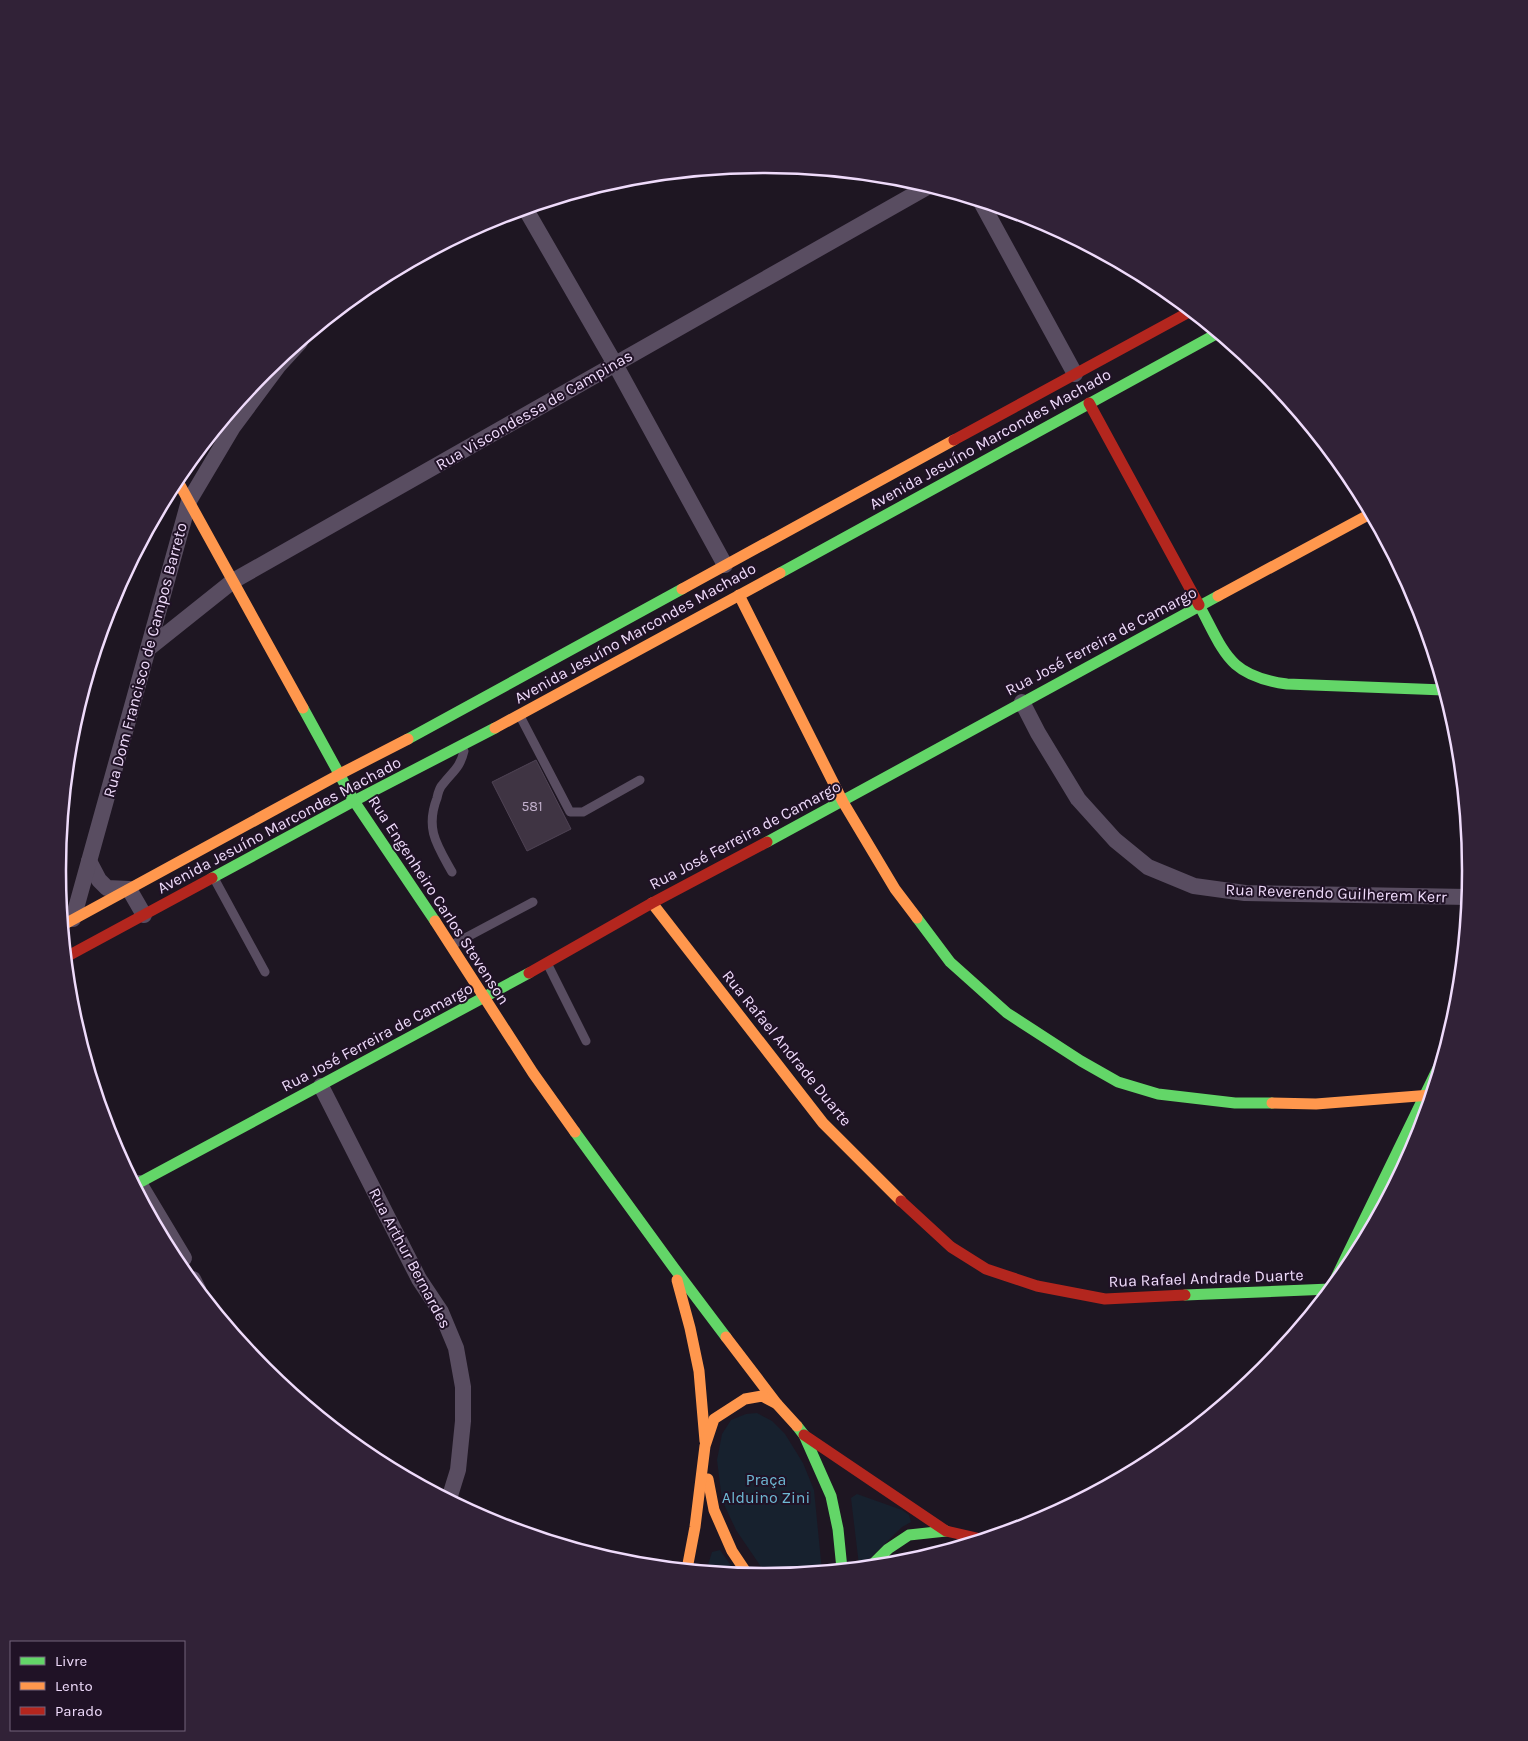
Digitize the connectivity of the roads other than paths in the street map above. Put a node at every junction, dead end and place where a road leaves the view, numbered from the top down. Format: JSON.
{"nodes":[{"id":1,"x":920,"y":191,"type":"edge"},
{"id":2,"x":985,"y":209,"type":"edge"},
{"id":3,"x":529,"y":214,"type":"edge"},
{"id":4,"x":1185,"y":314,"type":"edge"},
{"id":5,"x":1212,"y":336,"type":"edge"},
{"id":6,"x":615,"y":364,"type":"junction"},
{"id":7,"x":1075,"y":374,"type":"junction"},
{"id":8,"x":267,"y":381,"type":"edge"},
{"id":9,"x":1089,"y":403,"type":"junction"},
{"id":10,"x":181,"y":487,"type":"edge"},
{"id":11,"x":189,"y":501,"type":"junction"},
{"id":12,"x":1365,"y":517,"type":"edge"},
{"id":13,"x":725,"y":565,"type":"junction"},
{"id":14,"x":233,"y":581,"type":"junction"},
{"id":15,"x":739,"y":595,"type":"junction"},
{"id":16,"x":1200,"y":606,"type":"junction"},
{"id":17,"x":148,"y":648,"type":"junction"},
{"id":18,"x":1438,"y":690,"type":"edge"},
{"id":19,"x":1022,"y":702,"type":"junction"},
{"id":20,"x":519,"y":716,"type":"junction"},
{"id":21,"x":456,"y":723,"type":"junction"},
{"id":22,"x":466,"y":744,"type":"junction"},
{"id":23,"x":340,"y":774,"type":"junction"},
{"id":24,"x":640,"y":780,"type":"dead end"},
{"id":25,"x":354,"y":801,"type":"junction"},
{"id":26,"x":843,"y":802,"type":"junction"},
{"id":27,"x":220,"y":840,"type":"junction"},
{"id":28,"x":89,"y":860,"type":"junction"},
{"id":29,"x":234,"y":866,"type":"junction"},
{"id":30,"x":452,"y":872,"type":"dead end"},
{"id":31,"x":213,"y":878,"type":"junction"},
{"id":32,"x":129,"y":889,"type":"junction"},
{"id":33,"x":1461,"y":897,"type":"edge"},
{"id":34,"x":533,"y":902,"type":"dead end"},
{"id":35,"x":652,"y":903,"type":"junction"},
{"id":36,"x":144,"y":915,"type":"junction"},
{"id":37,"x":68,"y":921,"type":"edge"},
{"id":38,"x":68,"y":922,"type":"edge"},
{"id":39,"x":452,"y":945,"type":"junction"},
{"id":40,"x":71,"y":954,"type":"edge"},
{"id":41,"x":546,"y":962,"type":"junction"},
{"id":42,"x":265,"y":972,"type":"dead end"},
{"id":43,"x":484,"y":998,"type":"junction"},
{"id":44,"x":586,"y":1042,"type":"dead end"},
{"id":45,"x":321,"y":1086,"type":"junction"},
{"id":46,"x":1425,"y":1095,"type":"edge"},
{"id":47,"x":1416,"y":1118,"type":"edge"},
{"id":48,"x":140,"y":1182,"type":"edge"},
{"id":49,"x":1355,"y":1240,"type":"edge"},
{"id":50,"x":674,"y":1268,"type":"junction"},
{"id":51,"x":1323,"y":1288,"type":"edge"},
{"id":52,"x":777,"y":1404,"type":"junction"},
{"id":53,"x":804,"y":1435,"type":"junction"},
{"id":54,"x":705,"y":1446,"type":"junction"},
{"id":55,"x":450,"y":1493,"type":"edge"},
{"id":56,"x":946,"y":1531,"type":"junction"},
{"id":57,"x":970,"y":1536,"type":"edge"},
{"id":58,"x":879,"y":1558,"type":"edge"},
{"id":59,"x":688,"y":1564,"type":"edge"},
{"id":60,"x":841,"y":1564,"type":"edge"},
{"id":61,"x":743,"y":1568,"type":"edge"}],
"edges":[{"from":1,"to":6,"type":"street","name":"Rua Viscondessa de Campinas"},
{"from":2,"to":7,"type":"street"},
{"from":3,"to":6,"type":"street"},
{"from":4,"to":7,"type":"street","name":"Avenida Jesuíno Marcondes Machado"},
{"from":5,"to":9,"type":"street","name":"Avenida Jesuíno Marcondes Machado"},
{"from":6,"to":13,"type":"street"},
{"from":6,"to":14,"type":"street","name":"Rua Viscondessa de Campinas"},
{"from":7,"to":13,"type":"street","name":"Avenida Jesuíno Marcondes Machado"},
{"from":8,"to":11,"type":"street","name":"Rua Dom Francisco de Campos Barreto"},
{"from":9,"to":15,"type":"street","name":"Avenida Jesuíno Marcondes Machado"},
{"from":9,"to":16,"type":"street"},
{"from":10,"to":11,"type":"street","name":"Rua Engenheiro Carlos Stevenson"},
{"from":11,"to":14,"type":"street","name":"Rua Engenheiro Carlos Stevenson"},
{"from":11,"to":17,"type":"street","name":"Rua Dom Francisco de Campos Barreto"},
{"from":12,"to":16,"type":"street","name":"Rua José Ferreira de Camargo"},
{"from":13,"to":21,"type":"street","name":"Avenida Jesuíno Marcondes Machado"},
{"from":14,"to":17,"type":"street","name":"Rua Viscondessa de Campinas"},
{"from":14,"to":23,"type":"street","name":"Rua Engenheiro Carlos Stevenson"},
{"from":15,"to":20,"type":"street","name":"Avenida Jesuíno Marcondes Machado"},
{"from":15,"to":26,"type":"street"},
{"from":16,"to":18,"type":"street"},
{"from":16,"to":19,"type":"street","name":"Rua José Ferreira de Camargo"},
{"from":17,"to":28,"type":"street","name":"Rua Dom Francisco de Campos Barreto"},
{"from":19,"to":26,"type":"street","name":"Rua José Ferreira de Camargo"},
{"from":19,"to":33,"type":"street","name":"Rua Reverendo Guilherem Kerr"},
{"from":20,"to":22,"type":"street","name":"Avenida Jesuíno Marcondes Machado"},
{"from":20,"to":24,"type":"lane"},
{"from":21,"to":22,"type":"street"},
{"from":21,"to":23,"type":"street","name":"Avenida Jesuíno Marcondes Machado"},
{"from":22,"to":25,"type":"street","name":"Avenida Jesuíno Marcondes Machado"},
{"from":22,"to":30,"type":"lane"},
{"from":23,"to":25,"type":"street","name":"Rua Engenheiro Carlos Stevenson"},
{"from":23,"to":27,"type":"street","name":"Avenida Jesuíno Marcondes Machado"},
{"from":25,"to":29,"type":"street","name":"Avenida Jesuíno Marcondes Machado"},
{"from":25,"to":39,"type":"street","name":"Rua Engenheiro Carlos Stevenson"},
{"from":26,"to":35,"type":"street","name":"Rua José Ferreira de Camargo"},
{"from":26,"to":46,"type":"street"},
{"from":27,"to":29,"type":"street"},
{"from":27,"to":32,"type":"street","name":"Avenida Jesuíno Marcondes Machado"},
{"from":28,"to":32,"type":"street"},
{"from":28,"to":37,"type":"street","name":"Rua Dom Francisco de Campos Barreto"},
{"from":29,"to":31,"type":"street","name":"Avenida Jesuíno Marcondes Machado"},
{"from":31,"to":36,"type":"street","name":"Avenida Jesuíno Marcondes Machado"},
{"from":31,"to":42,"type":"lane"},
{"from":32,"to":36,"type":"street"},
{"from":32,"to":38,"type":"street","name":"Avenida Jesuíno Marcondes Machado"},
{"from":34,"to":39,"type":"lane"},
{"from":35,"to":41,"type":"street","name":"Rua José Ferreira de Camargo"},
{"from":35,"to":51,"type":"street","name":"Rua Rafael Andrade Duarte"},
{"from":36,"to":40,"type":"street","name":"Avenida Jesuíno Marcondes Machado"},
{"from":39,"to":43,"type":"street","name":"Rua Engenheiro Carlos Stevenson"},
{"from":41,"to":43,"type":"street","name":"Rua José Ferreira de Camargo"},
{"from":41,"to":44,"type":"lane"},
{"from":43,"to":45,"type":"street","name":"Rua José Ferreira de Camargo"},
{"from":43,"to":50,"type":"street","name":"Rua Engenheiro Carlos Stevenson"},
{"from":45,"to":48,"type":"street","name":"Rua José Ferreira de Camargo"},
{"from":45,"to":55,"type":"street","name":"Rua Arthur Bernardes"},
{"from":47,"to":49,"type":"street"},
{"from":50,"to":52,"type":"street","name":"Rua Engenheiro Carlos Stevenson"},
{"from":50,"to":54,"type":"street","name":"Rua Engenheiro Carlos Stevenson"},
{"from":52,"to":53,"type":"street","name":"Rua Engenheiro Carlos Stevenson"},
{"from":52,"to":54,"type":"street"},
{"from":53,"to":56,"type":"street"},
{"from":53,"to":60,"type":"street"},
{"from":54,"to":59,"type":"street"},
{"from":54,"to":61,"type":"street"},
{"from":56,"to":57,"type":"street"},
{"from":56,"to":58,"type":"street"}]}
